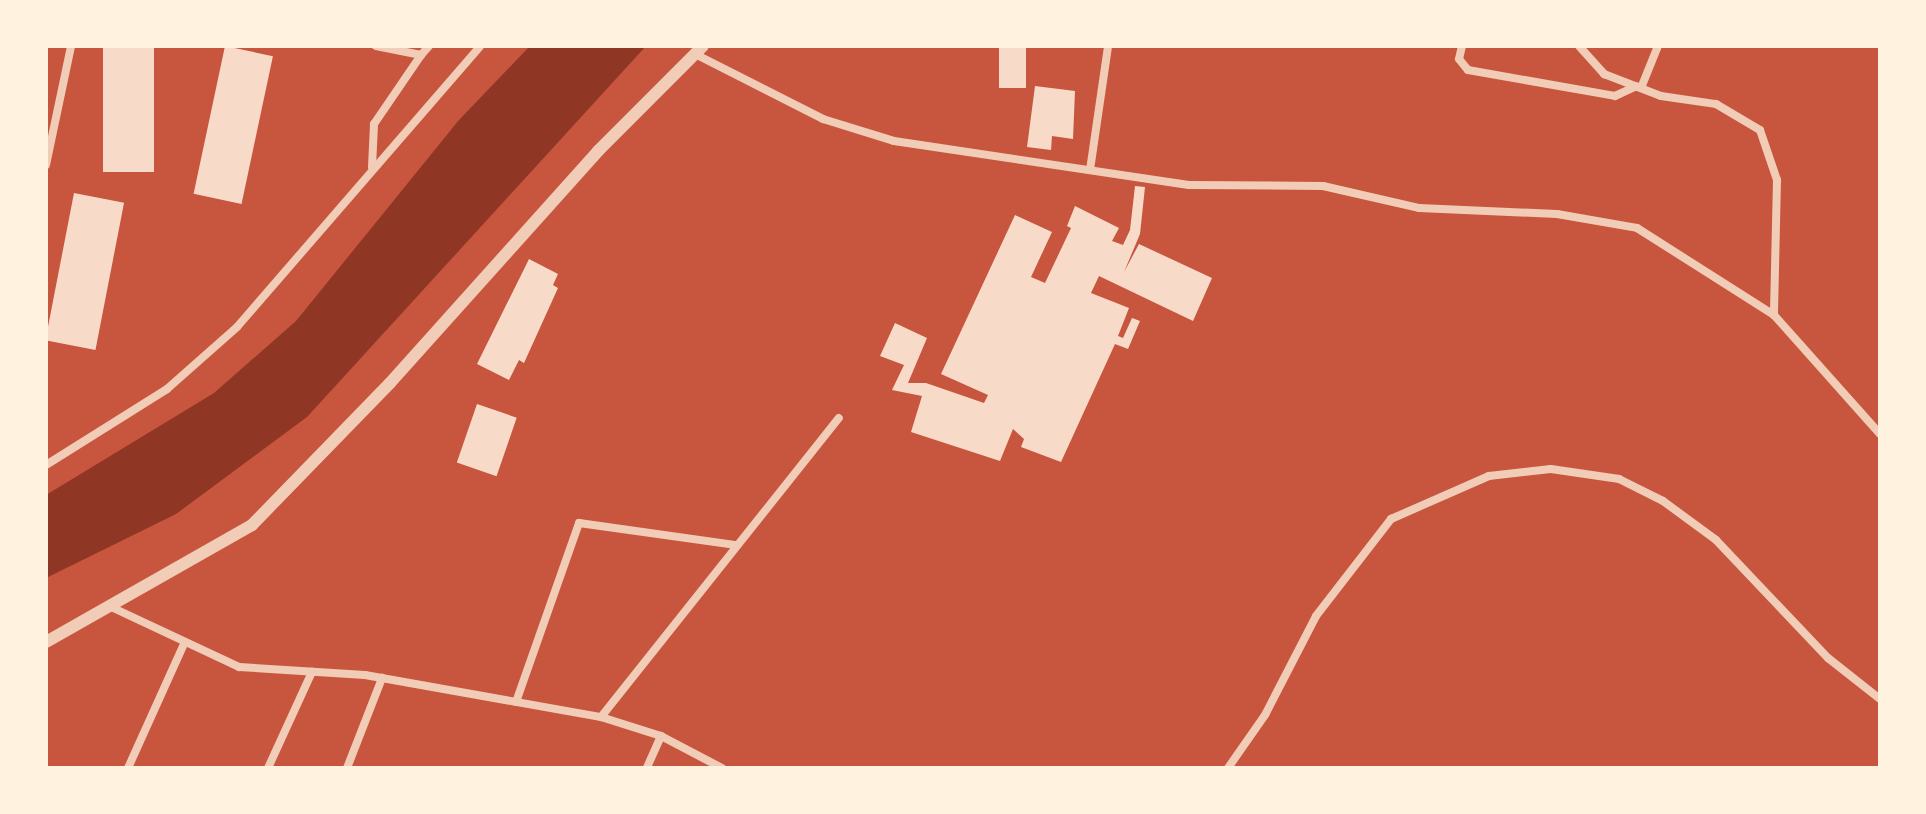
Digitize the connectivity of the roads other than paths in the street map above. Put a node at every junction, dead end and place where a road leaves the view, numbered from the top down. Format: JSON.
{"nodes":[{"id":1,"x":71,"y":46,"type":"edge"},
{"id":2,"x":376,"y":46,"type":"edge"},
{"id":3,"x":429,"y":46,"type":"edge"},
{"id":4,"x":480,"y":46,"type":"edge"},
{"id":5,"x":1108,"y":46,"type":"edge"},
{"id":6,"x":1462,"y":46,"type":"edge"},
{"id":7,"x":1579,"y":46,"type":"edge"},
{"id":8,"x":1658,"y":46,"type":"edge"},
{"id":9,"x":699,"y":50,"type":"edge"},
{"id":10,"x":421,"y":55,"type":"junction"},
{"id":11,"x":1638,"y":87,"type":"junction"},
{"id":12,"x":46,"y":165,"type":"edge"},
{"id":13,"x":372,"y":167,"type":"junction"},
{"id":14,"x":1090,"y":170,"type":"junction"},
{"id":15,"x":1774,"y":315,"type":"junction"},
{"id":16,"x":839,"y":418,"type":"dead end"},
{"id":17,"x":1880,"y":434,"type":"edge"},
{"id":18,"x":46,"y":465,"type":"edge"},
{"id":19,"x":736,"y":545,"type":"junction"},
{"id":20,"x":106,"y":605,"type":"junction"},
{"id":21,"x":46,"y":642,"type":"edge"},
{"id":22,"x":185,"y":642,"type":"junction"},
{"id":23,"x":312,"y":672,"type":"junction"},
{"id":24,"x":382,"y":678,"type":"junction"},
{"id":25,"x":1880,"y":699,"type":"edge"},
{"id":26,"x":516,"y":702,"type":"junction"},
{"id":27,"x":601,"y":717,"type":"junction"},
{"id":28,"x":661,"y":736,"type":"junction"},
{"id":29,"x":128,"y":768,"type":"edge"},
{"id":30,"x":268,"y":768,"type":"edge"},
{"id":31,"x":347,"y":768,"type":"edge"},
{"id":32,"x":647,"y":768,"type":"edge"},
{"id":33,"x":722,"y":768,"type":"edge"},
{"id":34,"x":1228,"y":768,"type":"edge"}],
"edges":[{"from":1,"to":12,"type":"street"},
{"from":2,"to":10,"type":"street"},
{"from":3,"to":10,"type":"street"},
{"from":4,"to":13,"type":"street"},
{"from":5,"to":14,"type":"street"},
{"from":6,"to":11,"type":"street"},
{"from":7,"to":11,"type":"street"},
{"from":8,"to":11,"type":"street"},
{"from":9,"to":14,"type":"street"},
{"from":9,"to":20,"type":"street"},
{"from":10,"to":13,"type":"street"},
{"from":11,"to":15,"type":"street"},
{"from":13,"to":18,"type":"street"},
{"from":14,"to":15,"type":"street"},
{"from":15,"to":17,"type":"street"},
{"from":16,"to":19,"type":"street"},
{"from":19,"to":26,"type":"street"},
{"from":19,"to":27,"type":"street"},
{"from":20,"to":21,"type":"street"},
{"from":20,"to":22,"type":"street"},
{"from":22,"to":23,"type":"street"},
{"from":22,"to":29,"type":"street"},
{"from":23,"to":24,"type":"street"},
{"from":23,"to":30,"type":"street"},
{"from":24,"to":26,"type":"street"},
{"from":24,"to":31,"type":"street"},
{"from":25,"to":34,"type":"street"},
{"from":26,"to":27,"type":"street"},
{"from":27,"to":28,"type":"street"},
{"from":28,"to":32,"type":"street"},
{"from":28,"to":33,"type":"street"}]}
